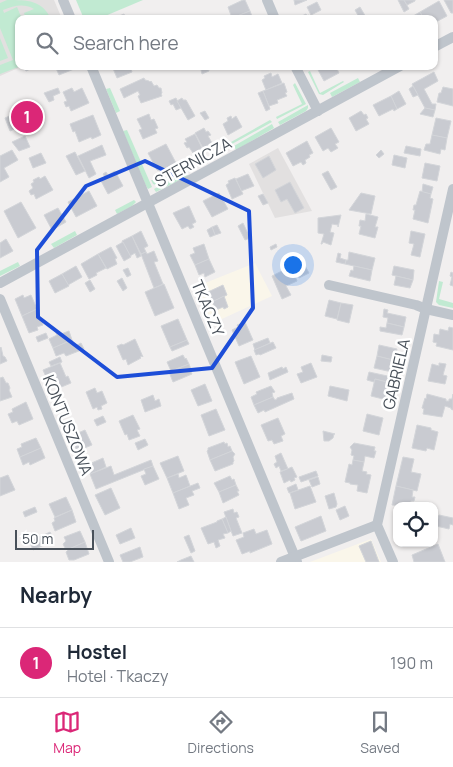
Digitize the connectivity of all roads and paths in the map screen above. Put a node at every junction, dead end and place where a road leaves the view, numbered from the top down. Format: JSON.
{"nodes":[{"id":1,"x":63,"y":0,"type":"edge"},
{"id":2,"x":267,"y":0,"type":"edge"},
{"id":3,"x":69,"y":15,"type":"edge"},
{"id":4,"x":273,"y":15,"type":"edge"},
{"id":5,"x":453,"y":37,"type":"edge"},
{"id":6,"x":438,"y":46,"type":"edge"},
{"id":7,"x":93,"y":70,"type":"edge"},
{"id":8,"x":297,"y":70,"type":"edge"},
{"id":9,"x":393,"y":70,"type":"edge"},
{"id":10,"x":318,"y":111,"type":"junction"},
{"id":11,"x":453,"y":190,"type":"edge"},
{"id":12,"x":148,"y":204,"type":"junction"},
{"id":13,"x":0,"y":283,"type":"edge"},
{"id":14,"x":329,"y":285,"type":"dead end"},
{"id":15,"x":0,"y":299,"type":"edge"},
{"id":16,"x":426,"y":309,"type":"junction"},
{"id":17,"x":453,"y":315,"type":"edge"},
{"id":18,"x":377,"y":525,"type":"junction"},
{"id":19,"x":296,"y":559,"type":"edge"},
{"id":20,"x":109,"y":562,"type":"edge"},
{"id":21,"x":281,"y":562,"type":"edge"},
{"id":22,"x":393,"y":562,"type":"edge"}],
"edges":[{"from":1,"to":3,"type":"street"},
{"from":2,"to":4,"type":"street"},
{"from":5,"to":6,"type":"street"},
{"from":7,"to":12,"type":"street","name":"TKACZY"},
{"from":8,"to":10,"type":"street"},
{"from":9,"to":10,"type":"street","name":"STERNICZA"},
{"from":10,"to":12,"type":"street","name":"STERNICZA"},
{"from":11,"to":16,"type":"street","name":"GABRIELA"},
{"from":12,"to":13,"type":"street","name":"STERNICZA"},
{"from":12,"to":19,"type":"street","name":"TKACZY"},
{"from":14,"to":16,"type":"street"},
{"from":15,"to":20,"type":"street","name":"KONTUSZOWA"},
{"from":16,"to":17,"type":"street"},
{"from":16,"to":18,"type":"street","name":"GABRIELA"},
{"from":18,"to":19,"type":"street"},
{"from":18,"to":22,"type":"street"},
{"from":19,"to":21,"type":"street"}]}
